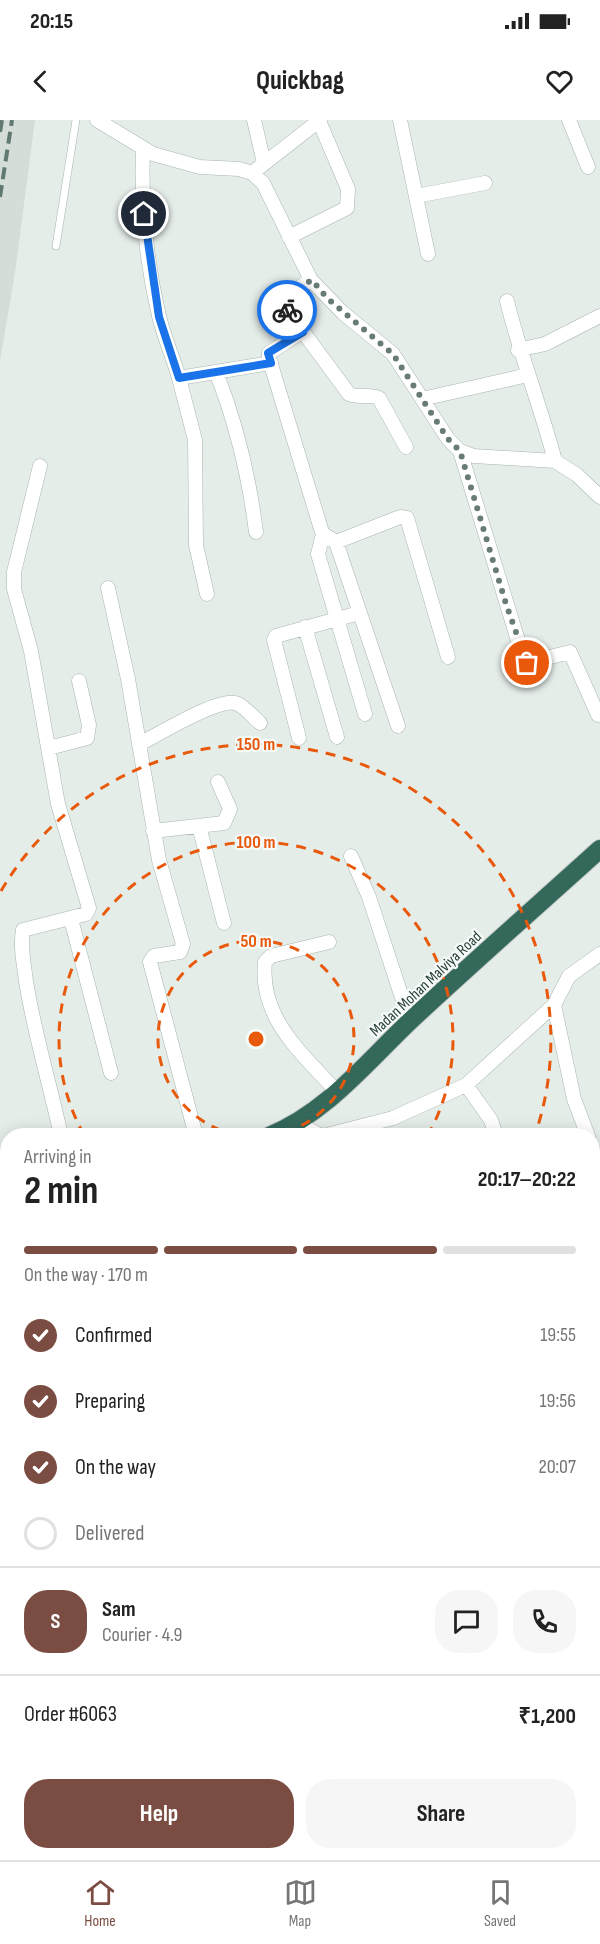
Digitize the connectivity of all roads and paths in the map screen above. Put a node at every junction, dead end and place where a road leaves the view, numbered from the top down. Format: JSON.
{"nodes":[{"id":1,"x":76,"y":120,"type":"edge"},
{"id":2,"x":98,"y":120,"type":"edge"},
{"id":3,"x":254,"y":120,"type":"edge"},
{"id":4,"x":400,"y":120,"type":"edge"},
{"id":5,"x":569,"y":120,"type":"edge"},
{"id":6,"x":320,"y":121,"type":"edge"},
{"id":7,"x":143,"y":148,"type":"junction"},
{"id":8,"x":264,"y":163,"type":"junction"},
{"id":9,"x":588,"y":167,"type":"dead end"},
{"id":10,"x":252,"y":173,"type":"junction"},
{"id":11,"x":485,"y":183,"type":"dead end"},
{"id":12,"x":416,"y":196,"type":"junction"},
{"id":13,"x":289,"y":237,"type":"junction"},
{"id":14,"x":56,"y":246,"type":"dead end"},
{"id":15,"x":428,"y":254,"type":"dead end"},
{"id":16,"x":312,"y":280,"type":"junction"},
{"id":17,"x":507,"y":301,"type":"dead end"},
{"id":18,"x":600,"y":316,"type":"edge"},
{"id":19,"x":303,"y":332,"type":"junction"},
{"id":20,"x":519,"y":350,"type":"junction"},
{"id":21,"x":271,"y":363,"type":"junction"},
{"id":22,"x":216,"y":372,"type":"junction"},
{"id":23,"x":528,"y":375,"type":"junction"},
{"id":24,"x":179,"y":378,"type":"junction"},
{"id":25,"x":422,"y":399,"type":"junction"},
{"id":26,"x":406,"y":447,"type":"dead end"},
{"id":27,"x":460,"y":451,"type":"junction"},
{"id":28,"x":555,"y":461,"type":"junction"},
{"id":29,"x":40,"y":466,"type":"dead end"},
{"id":30,"x":600,"y":497,"type":"edge"},
{"id":31,"x":256,"y":532,"type":"dead end"},
{"id":32,"x":323,"y":534,"type":"junction"},
{"id":33,"x":336,"y":542,"type":"junction"},
{"id":34,"x":108,"y":588,"type":"dead end"},
{"id":35,"x":207,"y":594,"type":"dead end"},
{"id":36,"x":359,"y":613,"type":"junction"},
{"id":37,"x":338,"y":618,"type":"junction"},
{"id":38,"x":305,"y":627,"type":"junction"},
{"id":39,"x":448,"y":657,"type":"dead end"},
{"id":40,"x":79,"y":681,"type":"dead end"},
{"id":41,"x":365,"y":714,"type":"dead end"},
{"id":42,"x":598,"y":715,"type":"dead end"},
{"id":43,"x":260,"y":723,"type":"dead end"},
{"id":44,"x":398,"y":726,"type":"dead end"},
{"id":45,"x":299,"y":738,"type":"dead end"},
{"id":46,"x":337,"y":738,"type":"dead end"},
{"id":47,"x":139,"y":744,"type":"junction"},
{"id":48,"x":49,"y":748,"type":"junction"},
{"id":49,"x":218,"y":782,"type":"dead end"},
{"id":50,"x":199,"y":826,"type":"junction"},
{"id":51,"x":153,"y":831,"type":"junction"},
{"id":52,"x":600,"y":849,"type":"edge"},
{"id":53,"x":351,"y":856,"type":"dead end"},
{"id":54,"x":71,"y":919,"type":"junction"},
{"id":55,"x":224,"y":923,"type":"dead end"},
{"id":56,"x":329,"y":942,"type":"dead end"},
{"id":57,"x":600,"y":954,"type":"edge"},
{"id":58,"x":554,"y":1005,"type":"junction"},
{"id":59,"x":410,"y":1022,"type":"junction"},
{"id":60,"x":111,"y":1073,"type":"dead end"},
{"id":61,"x":465,"y":1085,"type":"junction"},
{"id":62,"x":337,"y":1092,"type":"junction"},
{"id":63,"x":296,"y":1123,"type":"junction"},
{"id":64,"x":59,"y":1128,"type":"edge"},
{"id":65,"x":194,"y":1128,"type":"edge"},
{"id":66,"x":285,"y":1128,"type":"edge"},
{"id":67,"x":306,"y":1128,"type":"edge"},
{"id":68,"x":354,"y":1128,"type":"edge"},
{"id":69,"x":494,"y":1128,"type":"edge"},
{"id":70,"x":585,"y":1128,"type":"edge"}],
"edges":[{"from":1,"to":14,"type":"lane"},
{"from":2,"to":7,"type":"street"},
{"from":3,"to":8,"type":"street"},
{"from":4,"to":12,"type":"street"},
{"from":5,"to":9,"type":"street"},
{"from":6,"to":8,"type":"street"},
{"from":6,"to":13,"type":"street"},
{"from":7,"to":10,"type":"street"},
{"from":7,"to":24,"type":"street"},
{"from":8,"to":10,"type":"street"},
{"from":10,"to":13,"type":"street"},
{"from":11,"to":12,"type":"street"},
{"from":12,"to":15,"type":"street"},
{"from":13,"to":16,"type":"street"},
{"from":16,"to":19,"type":"street"},
{"from":16,"to":25,"type":"street"},
{"from":17,"to":20,"type":"street"},
{"from":18,"to":20,"type":"street"},
{"from":19,"to":21,"type":"street"},
{"from":19,"to":26,"type":"street"},
{"from":20,"to":23,"type":"street"},
{"from":21,"to":22,"type":"street"},
{"from":21,"to":32,"type":"street"},
{"from":22,"to":24,"type":"street"},
{"from":22,"to":31,"type":"street"},
{"from":23,"to":25,"type":"street"},
{"from":23,"to":28,"type":"street"},
{"from":24,"to":35,"type":"street"},
{"from":25,"to":27,"type":"street"},
{"from":27,"to":28,"type":"street"},
{"from":27,"to":42,"type":"street"},
{"from":28,"to":30,"type":"street"},
{"from":29,"to":48,"type":"street"},
{"from":32,"to":33,"type":"street"},
{"from":32,"to":37,"type":"street"},
{"from":33,"to":36,"type":"street"},
{"from":33,"to":39,"type":"street"},
{"from":34,"to":47,"type":"street"},
{"from":36,"to":37,"type":"street"},
{"from":36,"to":44,"type":"street"},
{"from":37,"to":38,"type":"street"},
{"from":37,"to":41,"type":"street"},
{"from":38,"to":45,"type":"street"},
{"from":38,"to":46,"type":"street"},
{"from":40,"to":48,"type":"street"},
{"from":43,"to":47,"type":"street"},
{"from":47,"to":51,"type":"street"},
{"from":48,"to":54,"type":"street"},
{"from":49,"to":50,"type":"street"},
{"from":50,"to":51,"type":"street"},
{"from":50,"to":55,"type":"street"},
{"from":51,"to":65,"type":"street"},
{"from":52,"to":59,"type":"highway","name":"Madan Mohan Malviya Road"},
{"from":53,"to":59,"type":"street"},
{"from":54,"to":60,"type":"street"},
{"from":54,"to":64,"type":"street"},
{"from":56,"to":62,"type":"street"},
{"from":57,"to":58,"type":"street"},
{"from":58,"to":61,"type":"street"},
{"from":58,"to":70,"type":"street"},
{"from":59,"to":62,"type":"highway","name":"Madan Mohan Malviya Road"},
{"from":61,"to":68,"type":"street"},
{"from":61,"to":69,"type":"street"},
{"from":62,"to":63,"type":"highway","name":"Madan Mohan Malviya Road"},
{"from":63,"to":66,"type":"highway","name":"Madan Mohan Malviya Road"},
{"from":63,"to":67,"type":"street"}]}
